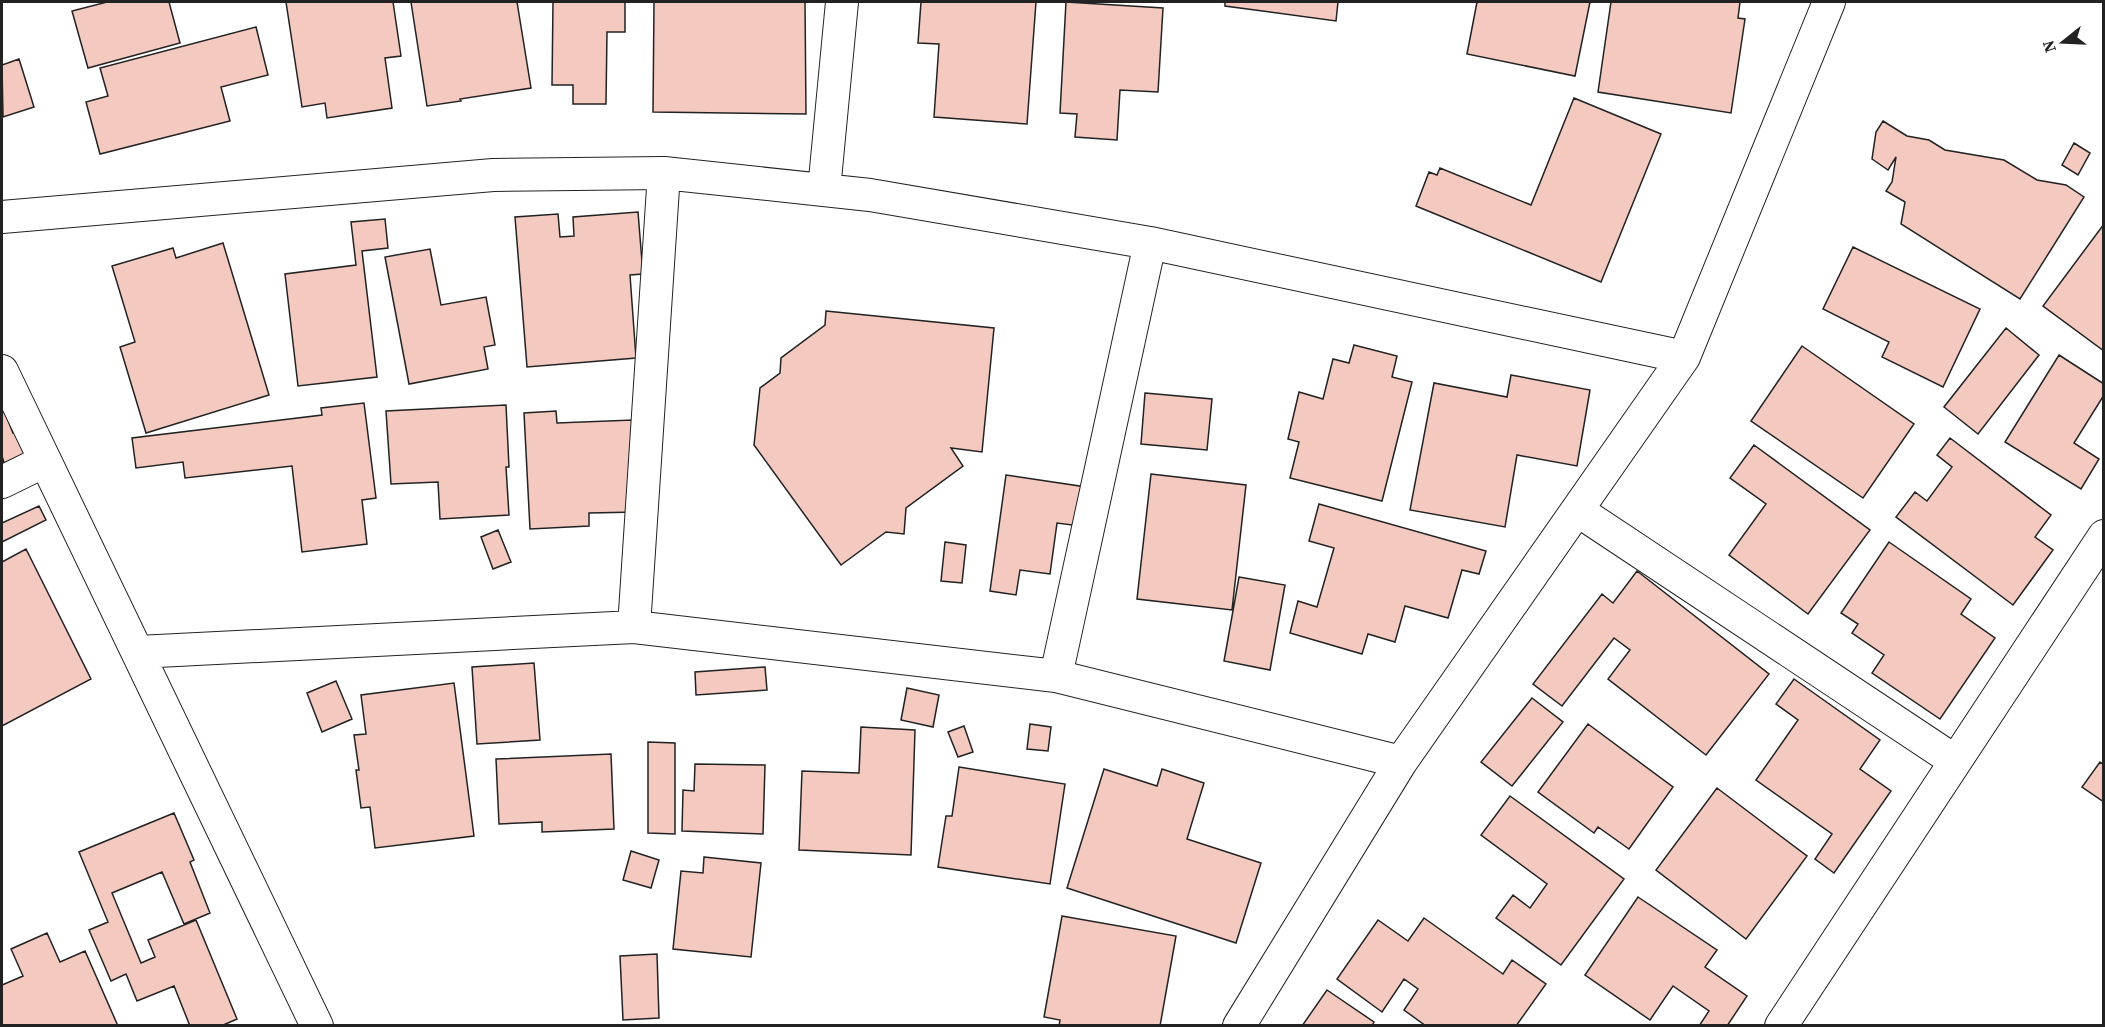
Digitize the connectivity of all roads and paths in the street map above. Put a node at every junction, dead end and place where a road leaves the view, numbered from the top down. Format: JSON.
{"nodes":[{"id":1,"x":842,"y":2,"type":"edge"},
{"id":2,"x":1829,"y":2,"type":"edge"},
{"id":3,"x":664,"y":173,"type":"junction"},
{"id":4,"x":824,"y":190,"type":"junction"},
{"id":5,"x":2,"y":217,"type":"edge"},
{"id":6,"x":1150,"y":243,"type":"junction"},
{"id":7,"x":1683,"y":357,"type":"junction"},
{"id":8,"x":2,"y":371,"type":"edge"},
{"id":9,"x":45,"y":461,"type":"junction"},
{"id":10,"x":2,"y":482,"type":"edge"},
{"id":11,"x":1576,"y":510,"type":"junction"},
{"id":12,"x":2103,"y":536,"type":"edge"},
{"id":13,"x":634,"y":627,"type":"junction"},
{"id":14,"x":138,"y":652,"type":"junction"},
{"id":15,"x":1056,"y":676,"type":"junction"},
{"id":16,"x":1955,"y":761,"type":"junction"},
{"id":17,"x":1401,"y":762,"type":"junction"},
{"id":18,"x":317,"y":1026,"type":"edge"},
{"id":19,"x":1239,"y":1026,"type":"edge"},
{"id":20,"x":1781,"y":1026,"type":"edge"}],
"edges":[{"from":1,"to":4,"type":"street"},
{"from":2,"to":7,"type":"street"},
{"from":3,"to":4,"type":"street"},
{"from":3,"to":5,"type":"street"},
{"from":3,"to":13,"type":"street"},
{"from":4,"to":6,"type":"street"},
{"from":6,"to":7,"type":"street"},
{"from":6,"to":15,"type":"street"},
{"from":7,"to":11,"type":"street"},
{"from":8,"to":9,"type":"street"},
{"from":9,"to":10,"type":"street"},
{"from":9,"to":14,"type":"street"},
{"from":11,"to":16,"type":"street"},
{"from":11,"to":17,"type":"street"},
{"from":12,"to":16,"type":"street"},
{"from":13,"to":14,"type":"street"},
{"from":13,"to":15,"type":"street"},
{"from":14,"to":18,"type":"street"},
{"from":15,"to":17,"type":"street"},
{"from":16,"to":20,"type":"street"},
{"from":17,"to":19,"type":"street"}]}
